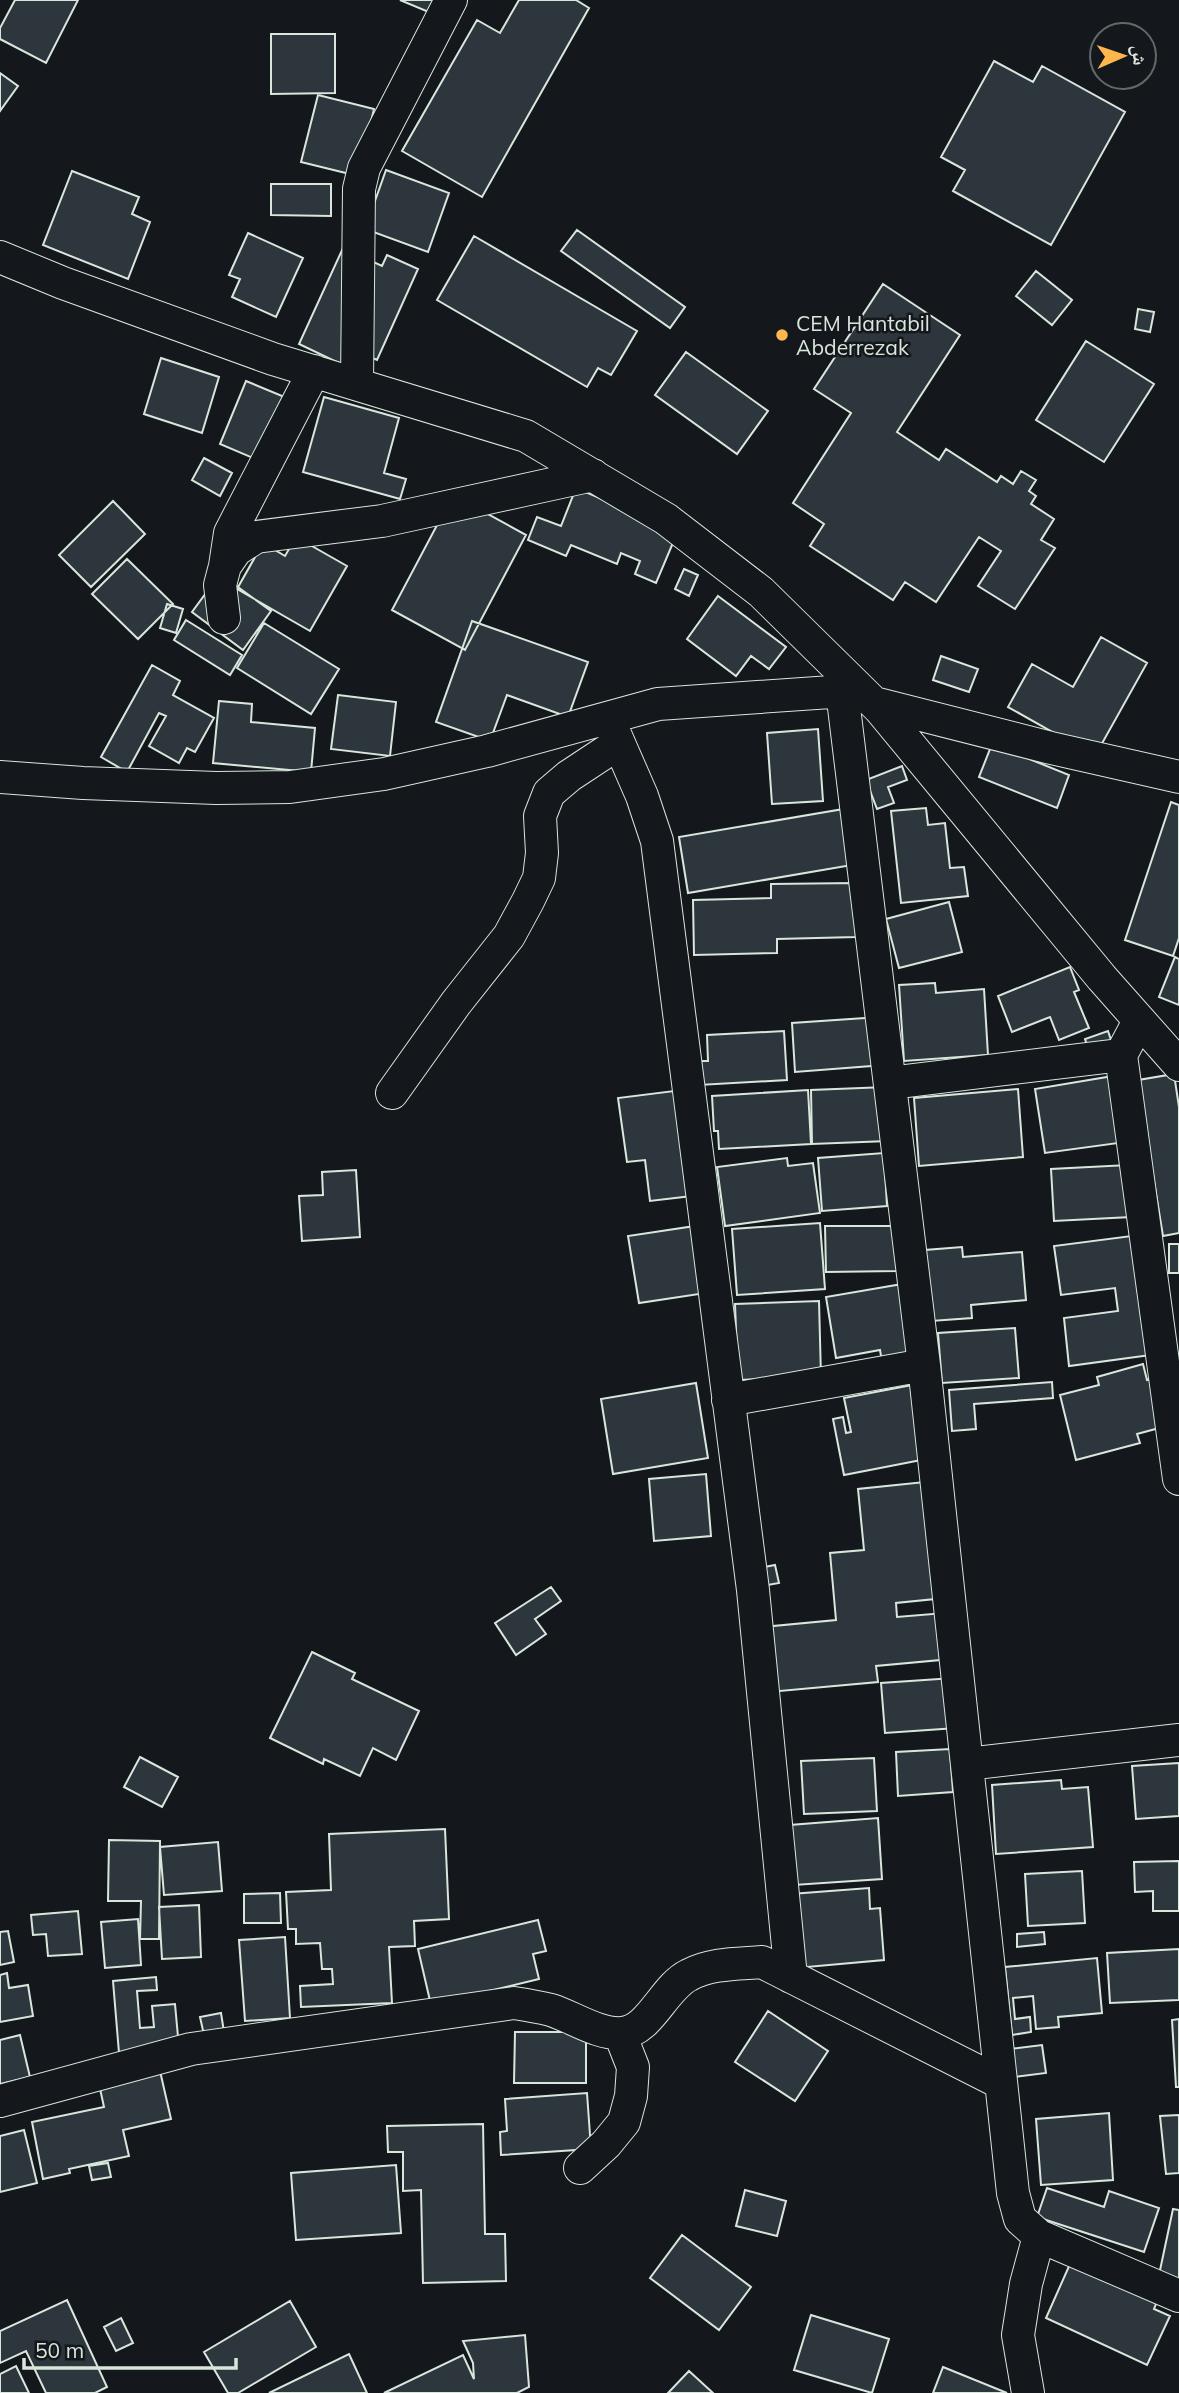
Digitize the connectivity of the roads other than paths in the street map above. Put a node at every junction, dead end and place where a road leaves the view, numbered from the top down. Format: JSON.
{"nodes":[{"id":1,"x":451,"y":0,"type":"edge"},
{"id":2,"x":0,"y":257,"type":"edge"},
{"id":3,"x":314,"y":371,"type":"junction"},
{"id":4,"x":357,"y":384,"type":"junction"},
{"id":5,"x":593,"y":475,"type":"junction"},
{"id":6,"x":225,"y":566,"type":"junction"},
{"id":7,"x":223,"y":618,"type":"dead end"},
{"id":8,"x":858,"y":695,"type":"junction"},
{"id":9,"x":613,"y":730,"type":"junction"},
{"id":10,"x":0,"y":777,"type":"edge"},
{"id":11,"x":1179,"y":777,"type":"edge"},
{"id":12,"x":1139,"y":1021,"type":"junction"},
{"id":13,"x":1121,"y":1055,"type":"junction"},
{"id":14,"x":1179,"y":1065,"type":"edge"},
{"id":15,"x":890,"y":1083,"type":"junction"},
{"id":16,"x":392,"y":1093,"type":"dead end"},
{"id":17,"x":1169,"y":1328,"type":"edge"},
{"id":18,"x":925,"y":1364,"type":"junction"},
{"id":19,"x":728,"y":1400,"type":"junction"},
{"id":20,"x":1179,"y":1479,"type":"edge"},
{"id":21,"x":1179,"y":1740,"type":"edge"},
{"id":22,"x":967,"y":1764,"type":"junction"},
{"id":23,"x":791,"y":1977,"type":"junction"},
{"id":24,"x":620,"y":2034,"type":"junction"},
{"id":25,"x":1002,"y":2083,"type":"junction"},
{"id":26,"x":0,"y":2101,"type":"edge"},
{"id":27,"x":580,"y":2168,"type":"dead end"},
{"id":28,"x":1039,"y":2236,"type":"junction"},
{"id":29,"x":1179,"y":2296,"type":"edge"},
{"id":30,"x":1028,"y":2393,"type":"edge"}],
"edges":[{"from":1,"to":4,"type":"street"},
{"from":2,"to":3,"type":"street"},
{"from":3,"to":4,"type":"street"},
{"from":3,"to":6,"type":"street"},
{"from":4,"to":5,"type":"street"},
{"from":5,"to":6,"type":"street"},
{"from":5,"to":8,"type":"street"},
{"from":6,"to":7,"type":"street"},
{"from":8,"to":9,"type":"street"},
{"from":8,"to":11,"type":"street"},
{"from":8,"to":12,"type":"street"},
{"from":8,"to":15,"type":"street"},
{"from":9,"to":10,"type":"street"},
{"from":9,"to":16,"type":"street"},
{"from":9,"to":19,"type":"street"},
{"from":12,"to":13,"type":"street"},
{"from":12,"to":14,"type":"street"},
{"from":13,"to":15,"type":"street"},
{"from":13,"to":17,"type":"street"},
{"from":15,"to":18,"type":"street"},
{"from":17,"to":20,"type":"street"},
{"from":18,"to":19,"type":"street"},
{"from":18,"to":22,"type":"street"},
{"from":19,"to":23,"type":"street"},
{"from":21,"to":22,"type":"street"},
{"from":22,"to":25,"type":"street"},
{"from":23,"to":24,"type":"street"},
{"from":23,"to":25,"type":"street"},
{"from":24,"to":26,"type":"street"},
{"from":24,"to":27,"type":"street"},
{"from":25,"to":28,"type":"street"},
{"from":28,"to":29,"type":"street"},
{"from":28,"to":30,"type":"street"}]}
